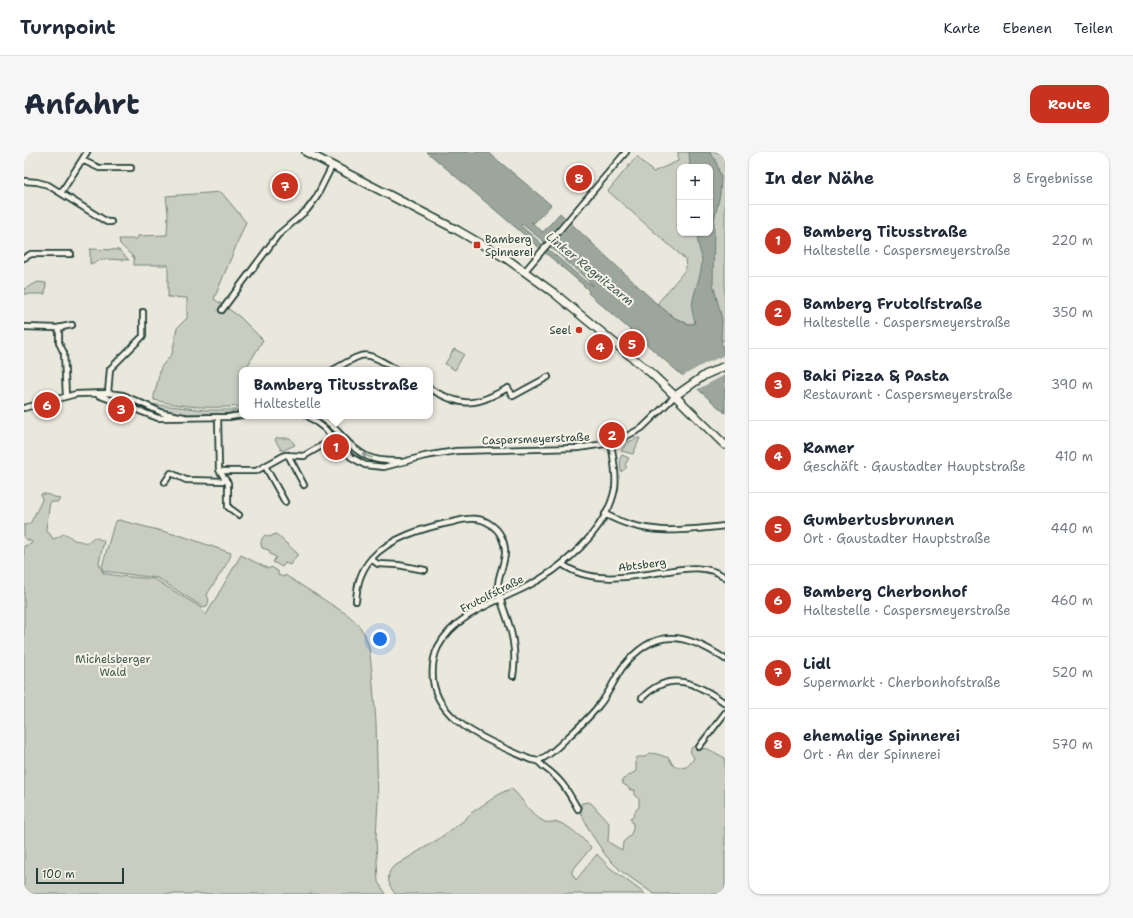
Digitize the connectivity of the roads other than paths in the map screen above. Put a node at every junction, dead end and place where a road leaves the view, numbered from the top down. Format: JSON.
{"nodes":[{"id":1,"x":87,"y":152,"type":"edge"},
{"id":2,"x":306,"y":152,"type":"edge"},
{"id":3,"x":626,"y":152,"type":"edge"},
{"id":4,"x":82,"y":160,"type":"junction"},
{"id":5,"x":332,"y":166,"type":"junction"},
{"id":6,"x":131,"y":168,"type":"dead end"},
{"id":7,"x":24,"y":181,"type":"edge"},
{"id":8,"x":61,"y":193,"type":"junction"},
{"id":9,"x":111,"y":222,"type":"dead end"},
{"id":10,"x":71,"y":254,"type":"dead end"},
{"id":11,"x":24,"y":258,"type":"edge"},
{"id":12,"x":525,"y":271,"type":"junction"},
{"id":13,"x":222,"y":310,"type":"dead end"},
{"id":14,"x":143,"y":312,"type":"dead end"},
{"id":15,"x":72,"y":325,"type":"dead end"},
{"id":16,"x":24,"y":327,"type":"edge"},
{"id":17,"x":59,"y":328,"type":"junction"},
{"id":18,"x":725,"y":366,"type":"edge"},
{"id":19,"x":338,"y":367,"type":"edge"},
{"id":20,"x":392,"y":367,"type":"edge"},
{"id":21,"x":548,"y":377,"type":"dead end"},
{"id":22,"x":433,"y":391,"type":"edge"},
{"id":23,"x":108,"y":393,"type":"junction"},
{"id":24,"x":92,"y":394,"type":"junction"},
{"id":25,"x":66,"y":396,"type":"junction"},
{"id":26,"x":676,"y":396,"type":"junction"},
{"id":27,"x":24,"y":408,"type":"edge"},
{"id":28,"x":239,"y":415,"type":"edge"},
{"id":29,"x":184,"y":417,"type":"junction"},
{"id":30,"x":218,"y":417,"type":"junction"},
{"id":31,"x":312,"y":419,"type":"edge"},
{"id":32,"x":322,"y":419,"type":"edge"},
{"id":33,"x":611,"y":443,"type":"junction"},
{"id":34,"x":323,"y":445,"type":"dead end"},
{"id":35,"x":725,"y":445,"type":"edge"},
{"id":36,"x":288,"y":455,"type":"junction"},
{"id":37,"x":405,"y":461,"type":"junction"},
{"id":38,"x":265,"y":466,"type":"junction"},
{"id":39,"x":220,"y":471,"type":"junction"},
{"id":40,"x":226,"y":481,"type":"junction"},
{"id":41,"x":165,"y":482,"type":"dead end"},
{"id":42,"x":304,"y":485,"type":"dead end"},
{"id":43,"x":285,"y":502,"type":"dead end"},
{"id":44,"x":605,"y":514,"type":"junction"},
{"id":45,"x":239,"y":516,"type":"dead end"},
{"id":46,"x":725,"y":526,"type":"edge"},
{"id":47,"x":371,"y":559,"type":"junction"},
{"id":48,"x":562,"y":564,"type":"junction"},
{"id":49,"x":425,"y":570,"type":"dead end"},
{"id":50,"x":725,"y":577,"type":"edge"},
{"id":51,"x":501,"y":599,"type":"junction"},
{"id":52,"x":356,"y":601,"type":"dead end"},
{"id":53,"x":725,"y":659,"type":"edge"},
{"id":54,"x":513,"y":676,"type":"dead end"},
{"id":55,"x":642,"y":698,"type":"dead end"},
{"id":56,"x":725,"y":703,"type":"edge"},
{"id":57,"x":725,"y":713,"type":"edge"},
{"id":58,"x":699,"y":747,"type":"dead end"},
{"id":59,"x":537,"y":760,"type":"junction"},
{"id":60,"x":578,"y":809,"type":"dead end"}],
"edges":[{"from":1,"to":4,"type":"street"},
{"from":2,"to":5,"type":"street"},
{"from":3,"to":12,"type":"street"},
{"from":4,"to":6,"type":"street"},
{"from":4,"to":8,"type":"street"},
{"from":5,"to":12,"type":"street"},
{"from":5,"to":13,"type":"street"},
{"from":7,"to":8,"type":"street"},
{"from":8,"to":9,"type":"street"},
{"from":10,"to":11,"type":"street"},
{"from":12,"to":26,"type":"street"},
{"from":14,"to":23,"type":"street"},
{"from":15,"to":17,"type":"street"},
{"from":16,"to":17,"type":"street"},
{"from":17,"to":25,"type":"street"},
{"from":18,"to":26,"type":"street"},
{"from":19,"to":20,"type":"street"},
{"from":21,"to":22,"type":"street"},
{"from":23,"to":24,"type":"street"},
{"from":23,"to":29,"type":"street"},
{"from":24,"to":25,"type":"street"},
{"from":24,"to":29,"type":"street"},
{"from":25,"to":27,"type":"street"},
{"from":26,"to":33,"type":"street","name":"Caspersmeyerstraße"},
{"from":26,"to":35,"type":"street"},
{"from":28,"to":30,"type":"street"},
{"from":29,"to":30,"type":"street"},
{"from":30,"to":39,"type":"street"},
{"from":31,"to":37,"type":"street","name":"Caspersmeyerstraße"},
{"from":37,"to":32,"type":"street","name":"Caspersmeyerstraße","one_way":true},
{"from":33,"to":37,"type":"street","name":"Caspersmeyerstraße"},
{"from":33,"to":44,"type":"street","name":"Frutolfstraße"},
{"from":34,"to":36,"type":"street"},
{"from":36,"to":38,"type":"street"},
{"from":36,"to":42,"type":"street"},
{"from":38,"to":39,"type":"street"},
{"from":38,"to":43,"type":"street"},
{"from":39,"to":40,"type":"street"},
{"from":40,"to":41,"type":"street"},
{"from":40,"to":45,"type":"street"},
{"from":44,"to":46,"type":"street"},
{"from":44,"to":48,"type":"street","name":"Frutolfstraße"},
{"from":47,"to":49,"type":"street"},
{"from":47,"to":51,"type":"street"},
{"from":47,"to":52,"type":"street"},
{"from":48,"to":50,"type":"street","name":"Abtsberg"},
{"from":48,"to":51,"type":"street","name":"Frutolfstraße"},
{"from":51,"to":54,"type":"street"},
{"from":51,"to":59,"type":"street","name":"Frutolfstraße"},
{"from":53,"to":59,"type":"street"},
{"from":55,"to":56,"type":"street"},
{"from":57,"to":58,"type":"street"},
{"from":59,"to":60,"type":"street","name":"Frutolfstraße"}]}
